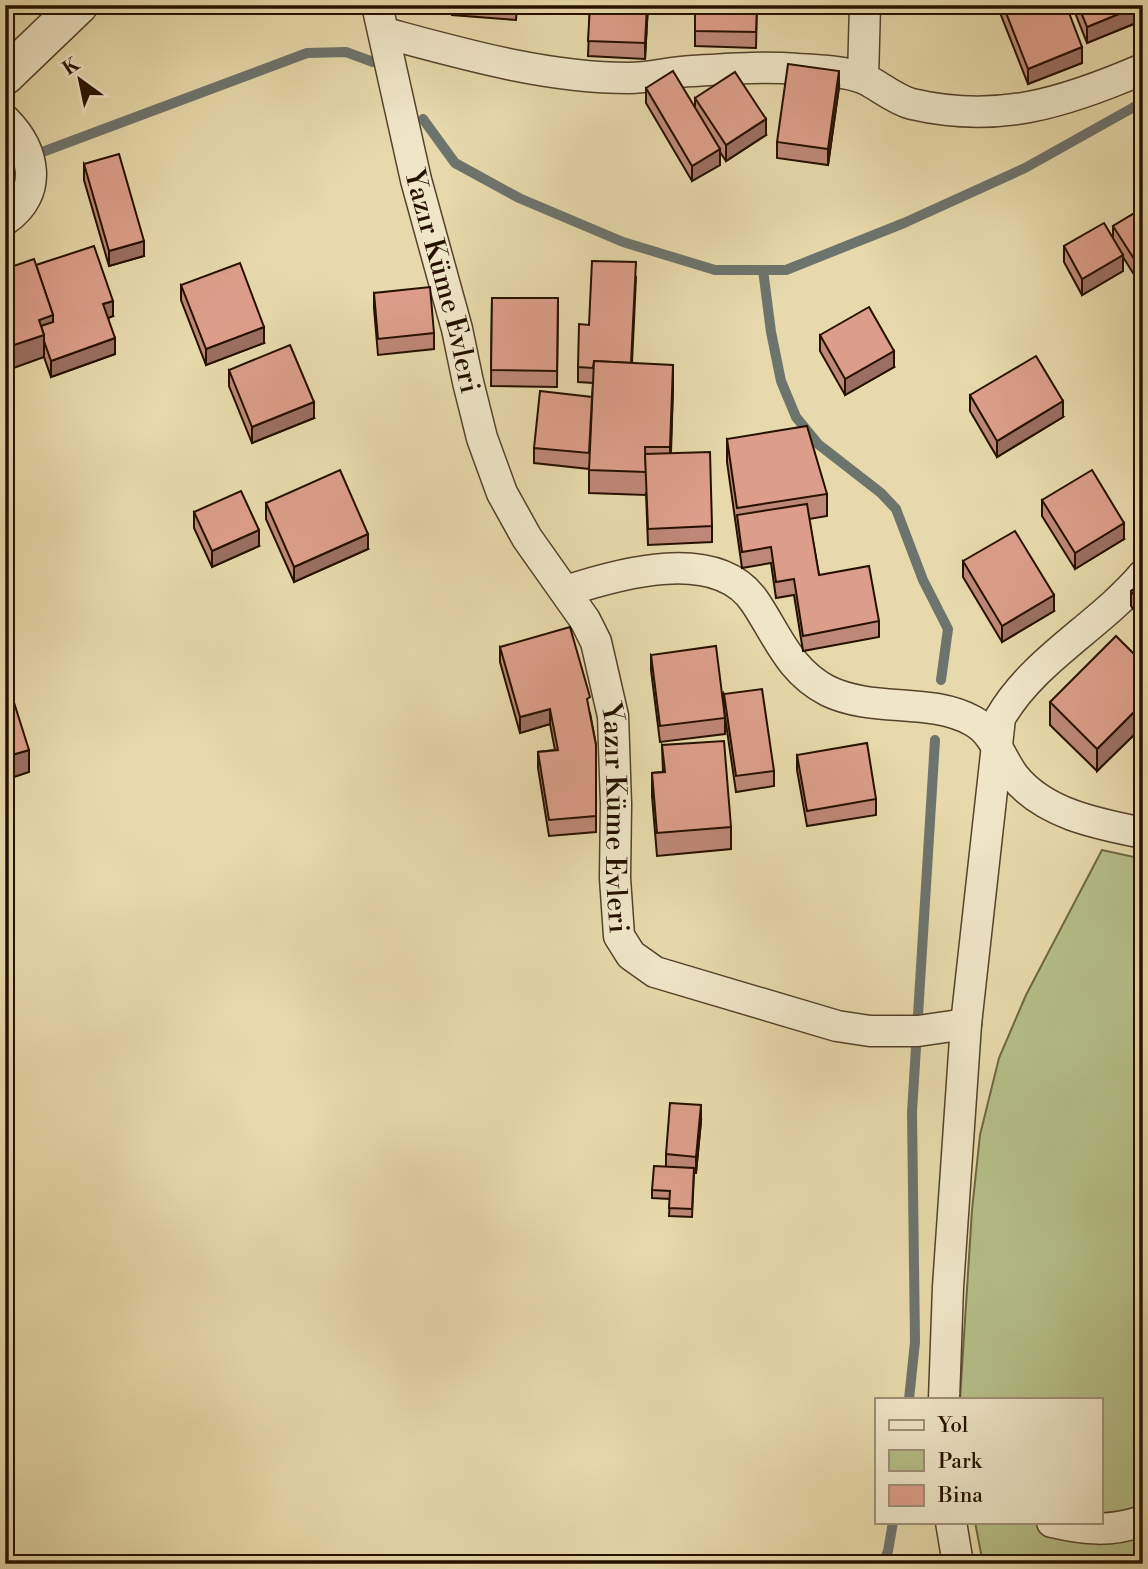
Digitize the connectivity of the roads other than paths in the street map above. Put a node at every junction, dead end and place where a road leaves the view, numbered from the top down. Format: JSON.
{"nodes":[{"id":1,"x":79,"y":5,"type":"edge"},
{"id":2,"x":865,"y":5,"type":"edge"},
{"id":3,"x":381,"y":19,"type":"edge"},
{"id":4,"x":1143,"y":69,"type":"edge"},
{"id":5,"x":5,"y":76,"type":"edge"},
{"id":6,"x":863,"y":78,"type":"junction"},
{"id":7,"x":5,"y":120,"type":"edge"},
{"id":8,"x":5,"y":220,"type":"edge"},
{"id":9,"x":1143,"y":575,"type":"edge"},
{"id":10,"x":566,"y":591,"type":"junction"},
{"id":11,"x":997,"y":745,"type":"junction"},
{"id":12,"x":1143,"y":833,"type":"edge"},
{"id":13,"x":966,"y":1024,"type":"junction"},
{"id":14,"x":946,"y":1361,"type":"junction"},
{"id":15,"x":944,"y":1398,"type":"edge"},
{"id":16,"x":957,"y":1398,"type":"edge"},
{"id":17,"x":1143,"y":1521,"type":"edge"},
{"id":18,"x":951,"y":1524,"type":"edge"},
{"id":19,"x":1062,"y":1524,"type":"edge"},
{"id":20,"x":958,"y":1564,"type":"edge"}],
"edges":[{"from":1,"to":5,"type":"street"},
{"from":2,"to":6,"type":"street"},
{"from":3,"to":6,"type":"street","name":"Yazır Küme Evleri"},
{"from":3,"to":10,"type":"street","name":"Yazır Küme Evleri"},
{"from":4,"to":6,"type":"street","name":"Yazır Küme Evleri"},
{"from":7,"to":8,"type":"street"},
{"from":9,"to":11,"type":"street"},
{"from":10,"to":11,"type":"street"},
{"from":10,"to":13,"type":"street","name":"Yazır Küme Evleri"},
{"from":11,"to":12,"type":"street"},
{"from":11,"to":13,"type":"street"},
{"from":13,"to":14,"type":"street"},
{"from":14,"to":15,"type":"street"},
{"from":14,"to":16,"type":"street"},
{"from":17,"to":19,"type":"street"},
{"from":18,"to":20,"type":"street"}]}
